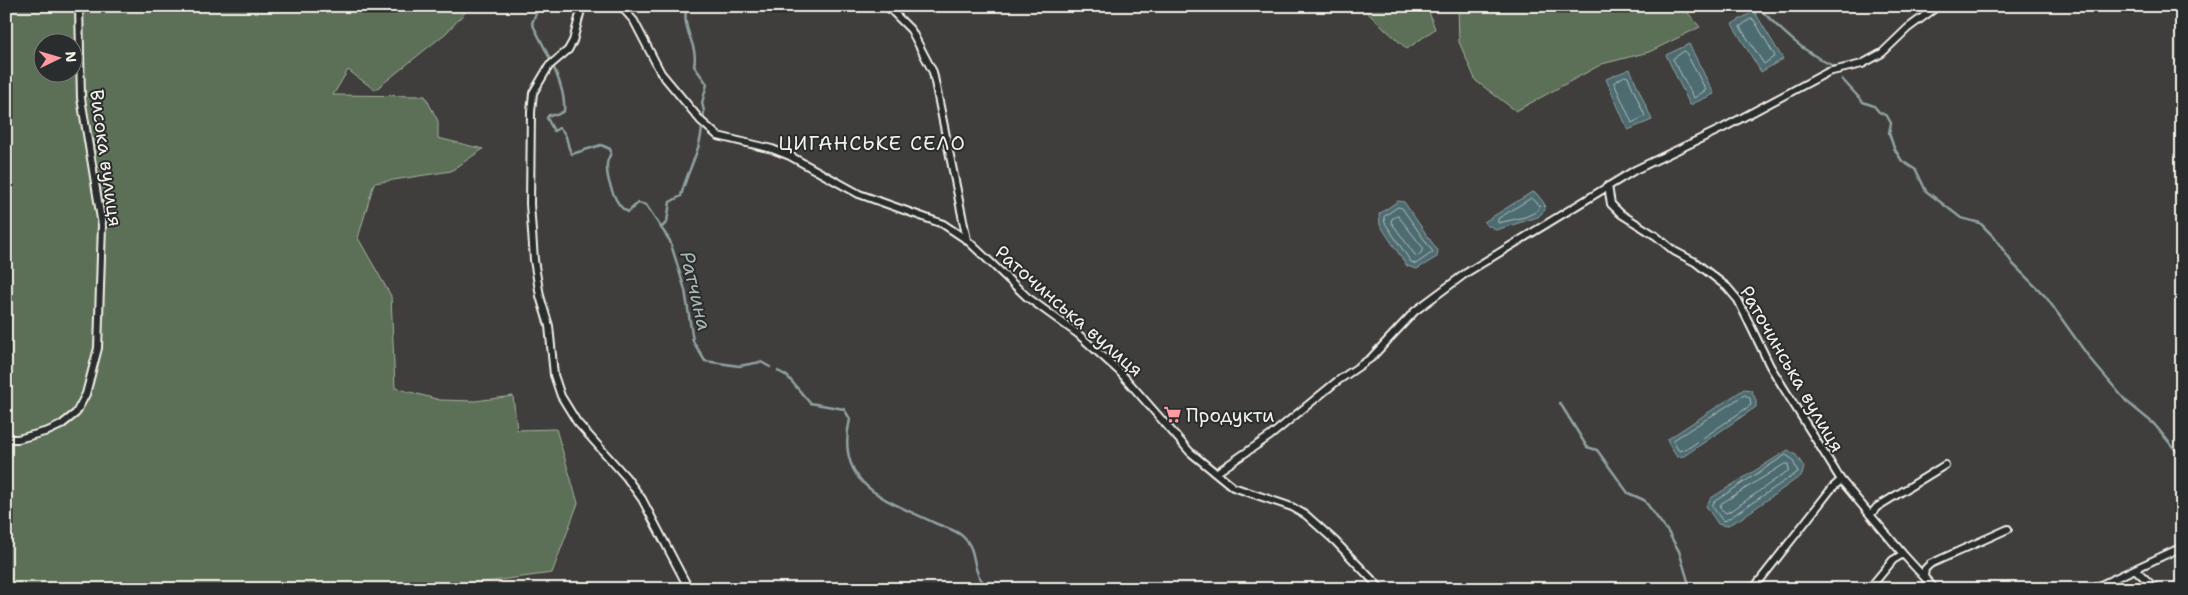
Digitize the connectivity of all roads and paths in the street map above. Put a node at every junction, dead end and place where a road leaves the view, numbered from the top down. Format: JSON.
{"nodes":[{"id":1,"x":79,"y":6,"type":"edge"},
{"id":2,"x":582,"y":6,"type":"edge"},
{"id":3,"x":620,"y":6,"type":"edge"},
{"id":4,"x":886,"y":6,"type":"edge"},
{"id":5,"x":1938,"y":6,"type":"edge"},
{"id":6,"x":1608,"y":186,"type":"junction"},
{"id":7,"x":967,"y":240,"type":"junction"},
{"id":8,"x":6,"y":439,"type":"edge"},
{"id":9,"x":1945,"y":465,"type":"dead end"},
{"id":10,"x":1216,"y":473,"type":"junction"},
{"id":11,"x":1841,"y":480,"type":"junction"},
{"id":12,"x":1870,"y":515,"type":"junction"},
{"id":13,"x":2008,"y":529,"type":"dead end"},
{"id":14,"x":2182,"y":547,"type":"edge"},
{"id":15,"x":1903,"y":554,"type":"junction"},
{"id":16,"x":2136,"y":570,"type":"junction"},
{"id":17,"x":1924,"y":576,"type":"junction"},
{"id":18,"x":689,"y":589,"type":"edge"},
{"id":19,"x":1381,"y":589,"type":"edge"},
{"id":20,"x":1753,"y":589,"type":"edge"},
{"id":21,"x":1869,"y":589,"type":"edge"},
{"id":22,"x":1935,"y":589,"type":"edge"},
{"id":23,"x":2092,"y":589,"type":"edge"},
{"id":24,"x":2156,"y":589,"type":"edge"}],
"edges":[{"from":1,"to":8,"type":"street","name":"Висока вулиця"},
{"from":2,"to":18,"type":"street"},
{"from":3,"to":7,"type":"street","name":"Раточинська вулиця"},
{"from":4,"to":7,"type":"street"},
{"from":5,"to":6,"type":"street"},
{"from":6,"to":10,"type":"street"},
{"from":6,"to":11,"type":"street","name":"Раточинська вулиця"},
{"from":7,"to":10,"type":"street","name":"Раточинська вулиця"},
{"from":9,"to":12,"type":"street"},
{"from":10,"to":19,"type":"street","name":"Раточинська вулиця"},
{"from":11,"to":12,"type":"street","name":"Раточинська вулиця"},
{"from":11,"to":20,"type":"street"},
{"from":12,"to":15,"type":"street","name":"Раточинська вулиця"},
{"from":13,"to":17,"type":"street"},
{"from":14,"to":16,"type":"street"},
{"from":15,"to":17,"type":"street","name":"Раточинська вулиця"},
{"from":15,"to":21,"type":"street"},
{"from":16,"to":23,"type":"street"},
{"from":16,"to":24,"type":"street"},
{"from":17,"to":22,"type":"street","name":"Раточинська вулиця"}]}
